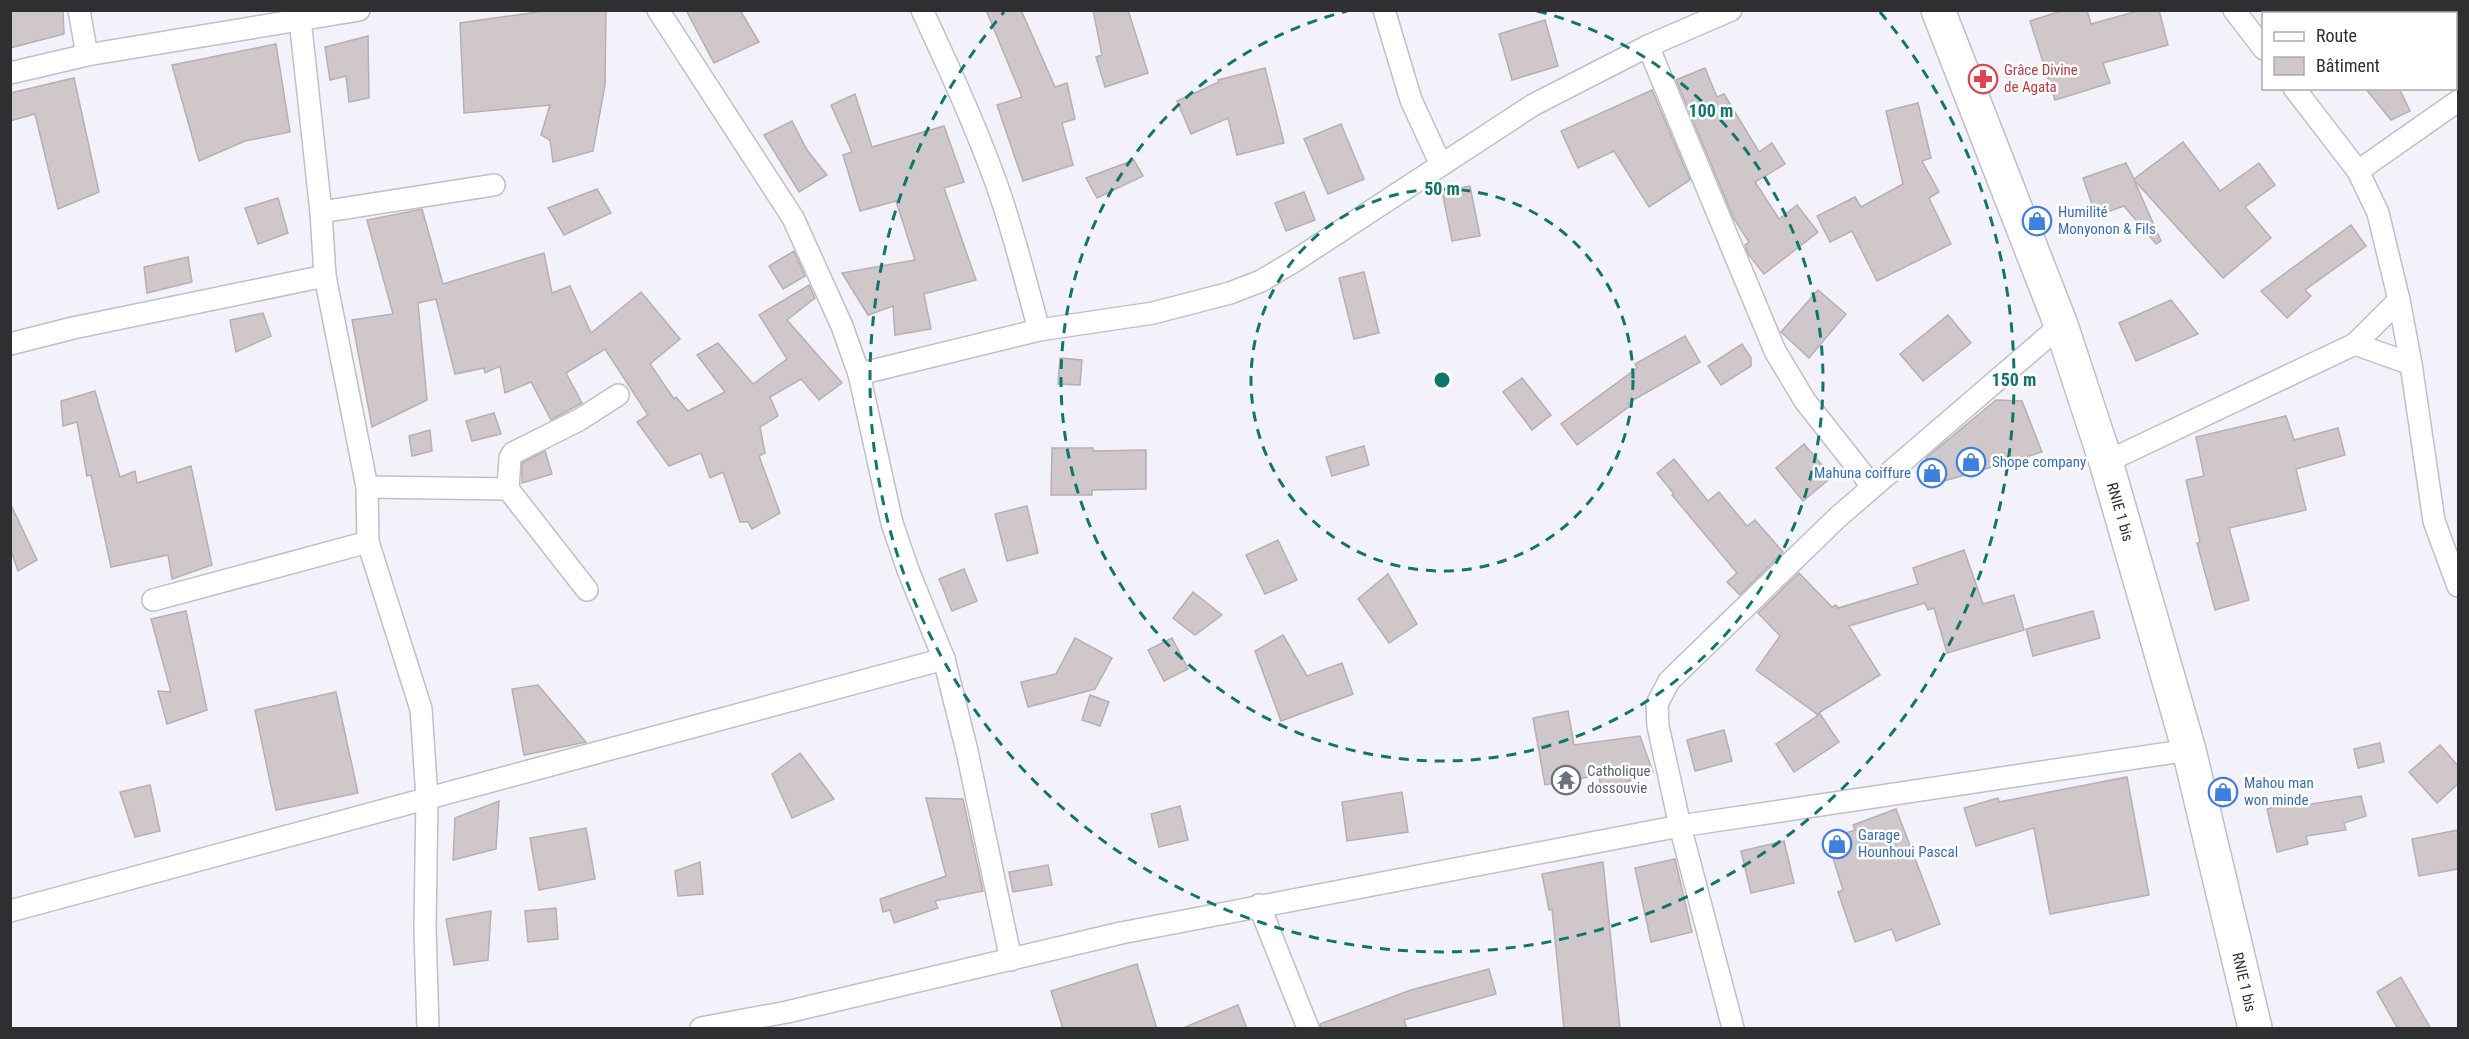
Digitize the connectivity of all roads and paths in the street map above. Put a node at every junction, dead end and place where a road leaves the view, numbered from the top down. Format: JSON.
{"nodes":[{"id":1,"x":79,"y":10,"type":"edge"},
{"id":2,"x":358,"y":10,"type":"edge"},
{"id":3,"x":658,"y":10,"type":"edge"},
{"id":4,"x":922,"y":10,"type":"edge"},
{"id":5,"x":1384,"y":10,"type":"edge"},
{"id":6,"x":1731,"y":10,"type":"edge"},
{"id":7,"x":1938,"y":10,"type":"edge"},
{"id":8,"x":2234,"y":10,"type":"edge"},
{"id":9,"x":299,"y":15,"type":"edge"},
{"id":10,"x":1648,"y":46,"type":"junction"},
{"id":11,"x":2262,"y":46,"type":"edge"},
{"id":12,"x":87,"y":55,"type":"junction"},
{"id":13,"x":10,"y":73,"type":"edge"},
{"id":14,"x":2296,"y":90,"type":"edge"},
{"id":15,"x":2458,"y":101,"type":"edge"},
{"id":16,"x":1441,"y":165,"type":"junction"},
{"id":17,"x":2358,"y":171,"type":"junction"},
{"id":18,"x":494,"y":185,"type":"dead end"},
{"id":19,"x":321,"y":212,"type":"junction"},
{"id":20,"x":325,"y":276,"type":"junction"},
{"id":21,"x":2399,"y":300,"type":"junction"},
{"id":22,"x":2061,"y":324,"type":"junction"},
{"id":23,"x":1039,"y":330,"type":"junction"},
{"id":24,"x":10,"y":344,"type":"edge"},
{"id":25,"x":2355,"y":344,"type":"junction"},
{"id":26,"x":2411,"y":364,"type":"junction"},
{"id":27,"x":859,"y":374,"type":"junction"},
{"id":28,"x":618,"y":394,"type":"dead end"},
{"id":29,"x":2106,"y":462,"type":"junction"},
{"id":30,"x":1872,"y":486,"type":"junction"},
{"id":31,"x":367,"y":488,"type":"junction"},
{"id":32,"x":508,"y":489,"type":"junction"},
{"id":33,"x":368,"y":542,"type":"junction"},
{"id":34,"x":2458,"y":586,"type":"edge"},
{"id":35,"x":587,"y":590,"type":"dead end"},
{"id":36,"x":153,"y":600,"type":"dead end"},
{"id":37,"x":944,"y":659,"type":"junction"},
{"id":38,"x":2189,"y":750,"type":"junction"},
{"id":39,"x":427,"y":798,"type":"junction"},
{"id":40,"x":1680,"y":826,"type":"junction"},
{"id":41,"x":1259,"y":905,"type":"junction"},
{"id":42,"x":10,"y":911,"type":"edge"},
{"id":43,"x":1011,"y":960,"type":"junction"},
{"id":44,"x":789,"y":1020,"type":"edge"},
{"id":45,"x":428,"y":1029,"type":"edge"},
{"id":46,"x":701,"y":1029,"type":"edge"},
{"id":47,"x":1308,"y":1029,"type":"edge"},
{"id":48,"x":1733,"y":1029,"type":"edge"},
{"id":49,"x":2255,"y":1029,"type":"edge"}],
"edges":[{"from":1,"to":12,"type":"street"},
{"from":2,"to":9,"type":"street"},
{"from":3,"to":27,"type":"street"},
{"from":4,"to":23,"type":"street"},
{"from":5,"to":16,"type":"street"},
{"from":6,"to":10,"type":"street"},
{"from":7,"to":22,"type":"main road","name":"RNIE 1 bis"},
{"from":8,"to":11,"type":"street"},
{"from":9,"to":12,"type":"street"},
{"from":9,"to":19,"type":"street"},
{"from":10,"to":16,"type":"street"},
{"from":10,"to":30,"type":"street"},
{"from":12,"to":13,"type":"street"},
{"from":14,"to":17,"type":"street"},
{"from":15,"to":17,"type":"street"},
{"from":16,"to":23,"type":"street"},
{"from":17,"to":21,"type":"street"},
{"from":18,"to":19,"type":"street"},
{"from":19,"to":20,"type":"street"},
{"from":20,"to":24,"type":"street"},
{"from":20,"to":31,"type":"street"},
{"from":21,"to":25,"type":"street"},
{"from":21,"to":26,"type":"street"},
{"from":22,"to":29,"type":"main road","name":"RNIE 1 bis"},
{"from":22,"to":30,"type":"street"},
{"from":23,"to":27,"type":"street"},
{"from":25,"to":26,"type":"street"},
{"from":25,"to":29,"type":"street"},
{"from":26,"to":34,"type":"street"},
{"from":27,"to":37,"type":"street"},
{"from":28,"to":32,"type":"street"},
{"from":29,"to":38,"type":"main road","name":"RNIE 1 bis"},
{"from":30,"to":40,"type":"street"},
{"from":31,"to":32,"type":"street"},
{"from":31,"to":33,"type":"street"},
{"from":32,"to":35,"type":"street"},
{"from":33,"to":36,"type":"street"},
{"from":33,"to":39,"type":"street"},
{"from":37,"to":39,"type":"street"},
{"from":37,"to":43,"type":"street"},
{"from":38,"to":40,"type":"street"},
{"from":38,"to":49,"type":"main road","name":"RNIE 1 bis"},
{"from":39,"to":42,"type":"street"},
{"from":39,"to":45,"type":"street"},
{"from":40,"to":41,"type":"street"},
{"from":40,"to":48,"type":"street"},
{"from":41,"to":43,"type":"street"},
{"from":41,"to":47,"type":"street"},
{"from":43,"to":44,"type":"street"},
{"from":44,"to":46,"type":"street"}]}
